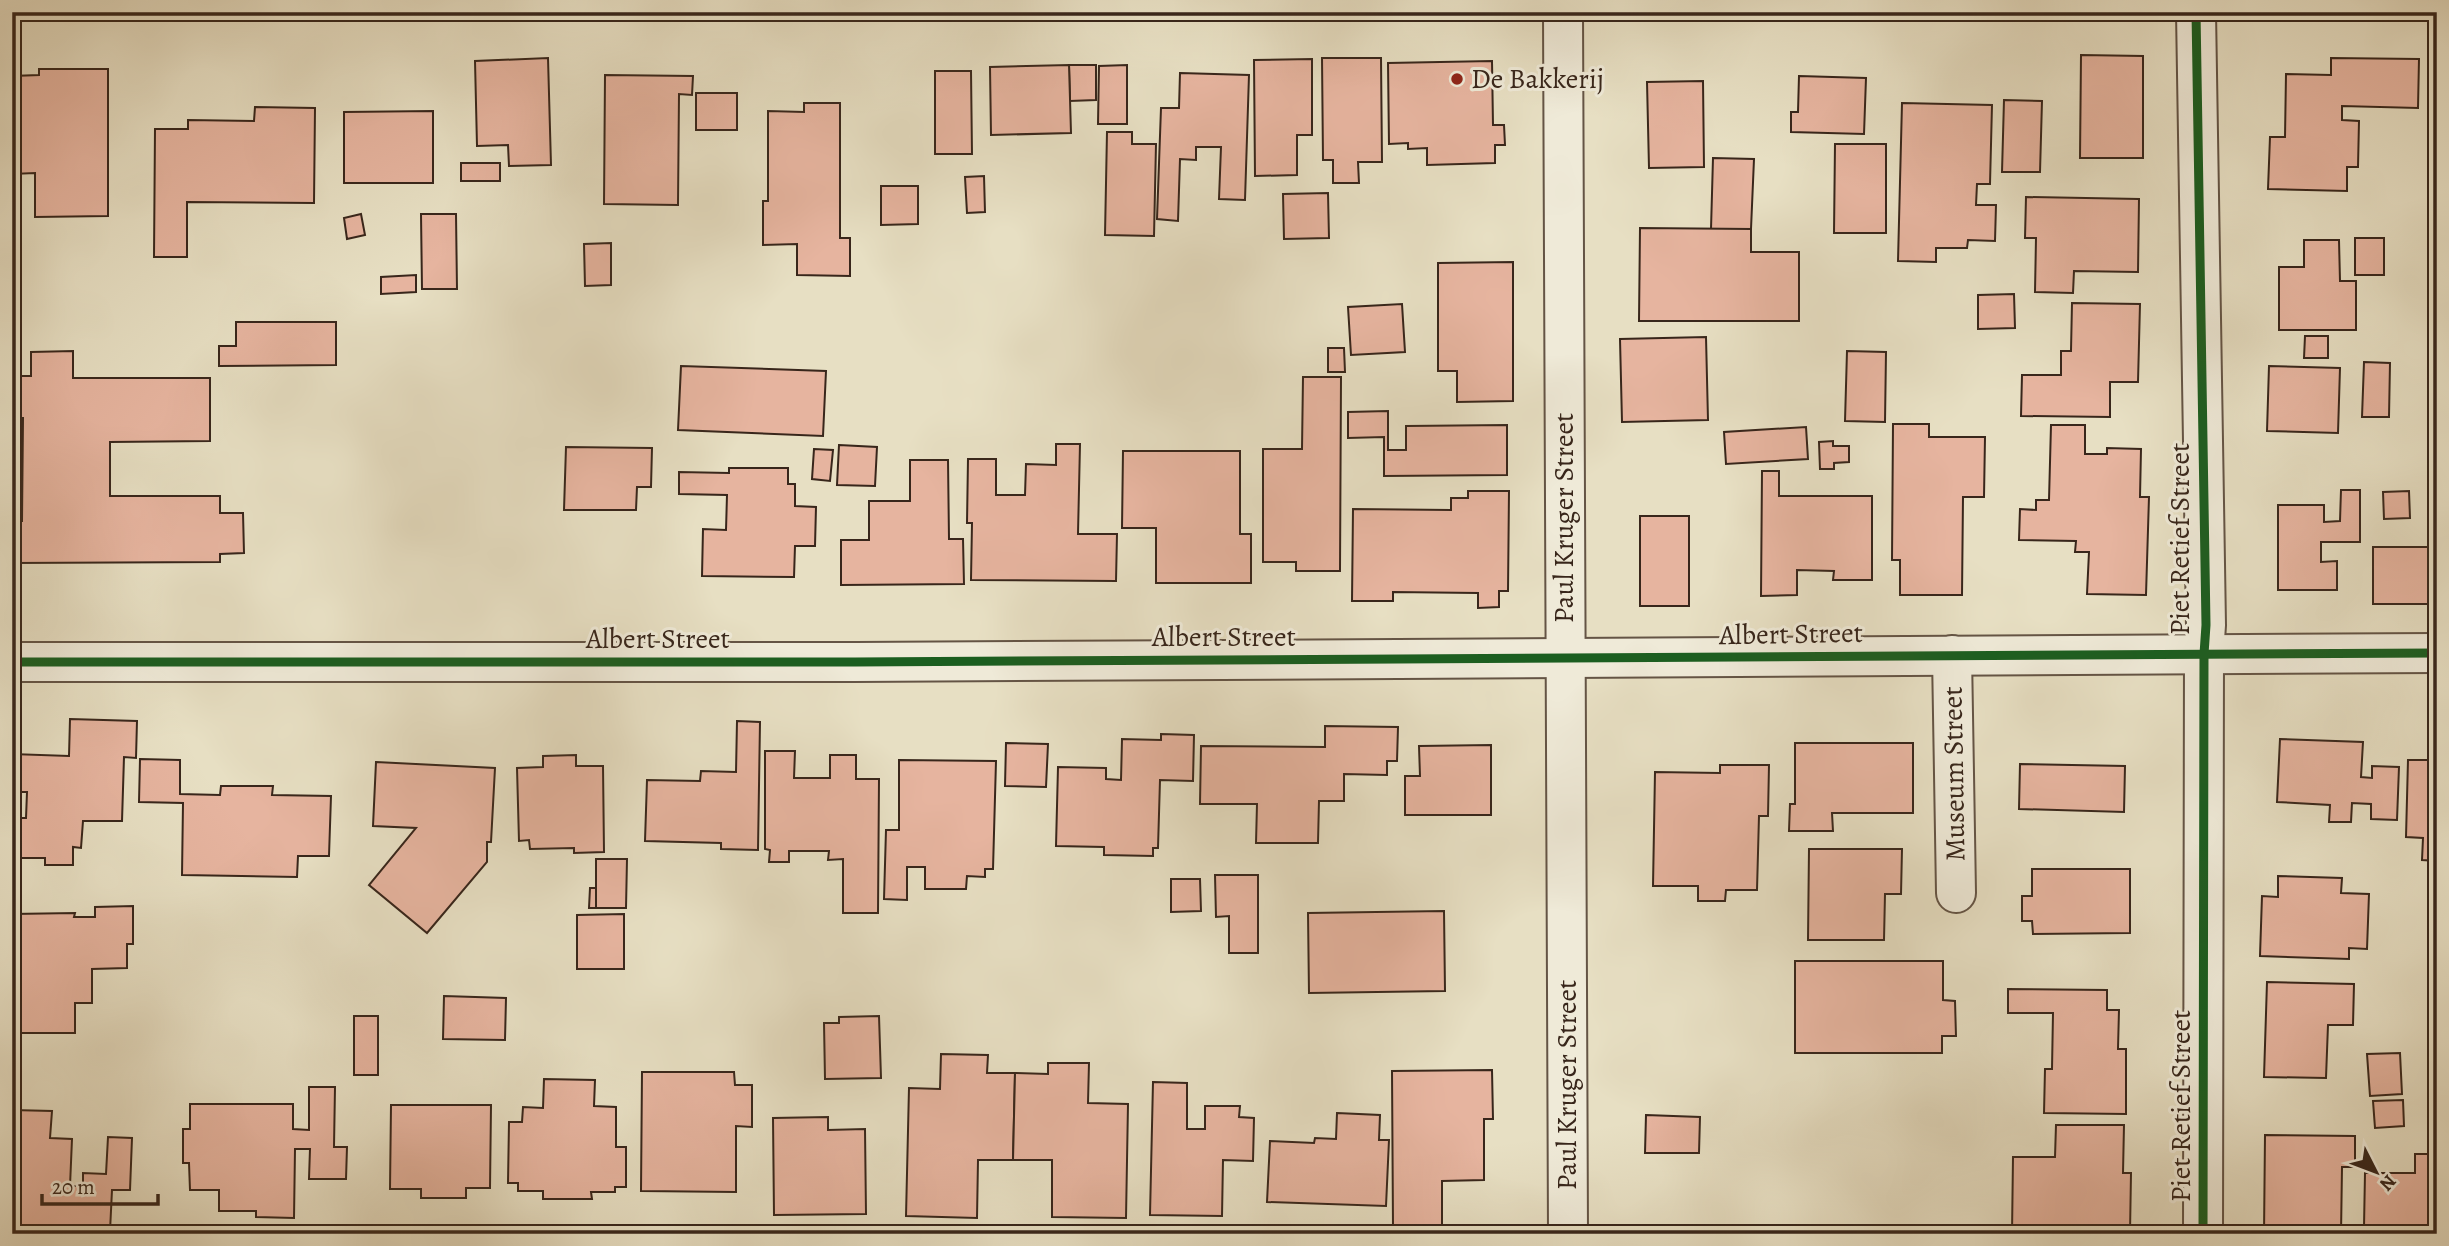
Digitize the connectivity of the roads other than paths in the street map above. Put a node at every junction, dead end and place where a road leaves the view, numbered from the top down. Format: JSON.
{"nodes":[{"id":1,"x":1563,"y":12,"type":"edge"},
{"id":2,"x":2196,"y":12,"type":"edge"},
{"id":3,"x":2437,"y":653,"type":"edge"},
{"id":4,"x":2204,"y":654,"type":"junction"},
{"id":5,"x":1952,"y":655,"type":"junction"},
{"id":6,"x":1564,"y":658,"type":"junction"},
{"id":7,"x":12,"y":662,"type":"edge"},
{"id":8,"x":1956,"y":893,"type":"dead end"},
{"id":9,"x":1568,"y":1234,"type":"edge"},
{"id":10,"x":2203,"y":1234,"type":"edge"}],
"edges":[{"from":1,"to":6,"type":"street","name":"Paul Kruger Street"},
{"from":2,"to":4,"type":"street","name":"Piet Retief Street"},
{"from":3,"to":4,"type":"street","name":"Albert Street"},
{"from":4,"to":5,"type":"street","name":"Albert Street"},
{"from":4,"to":10,"type":"street","name":"Piet Retief Street"},
{"from":5,"to":6,"type":"street","name":"Albert Street"},
{"from":5,"to":8,"type":"street","name":"Museum Street"},
{"from":6,"to":7,"type":"street","name":"Albert Street"},
{"from":6,"to":9,"type":"street","name":"Paul Kruger Street"}]}
